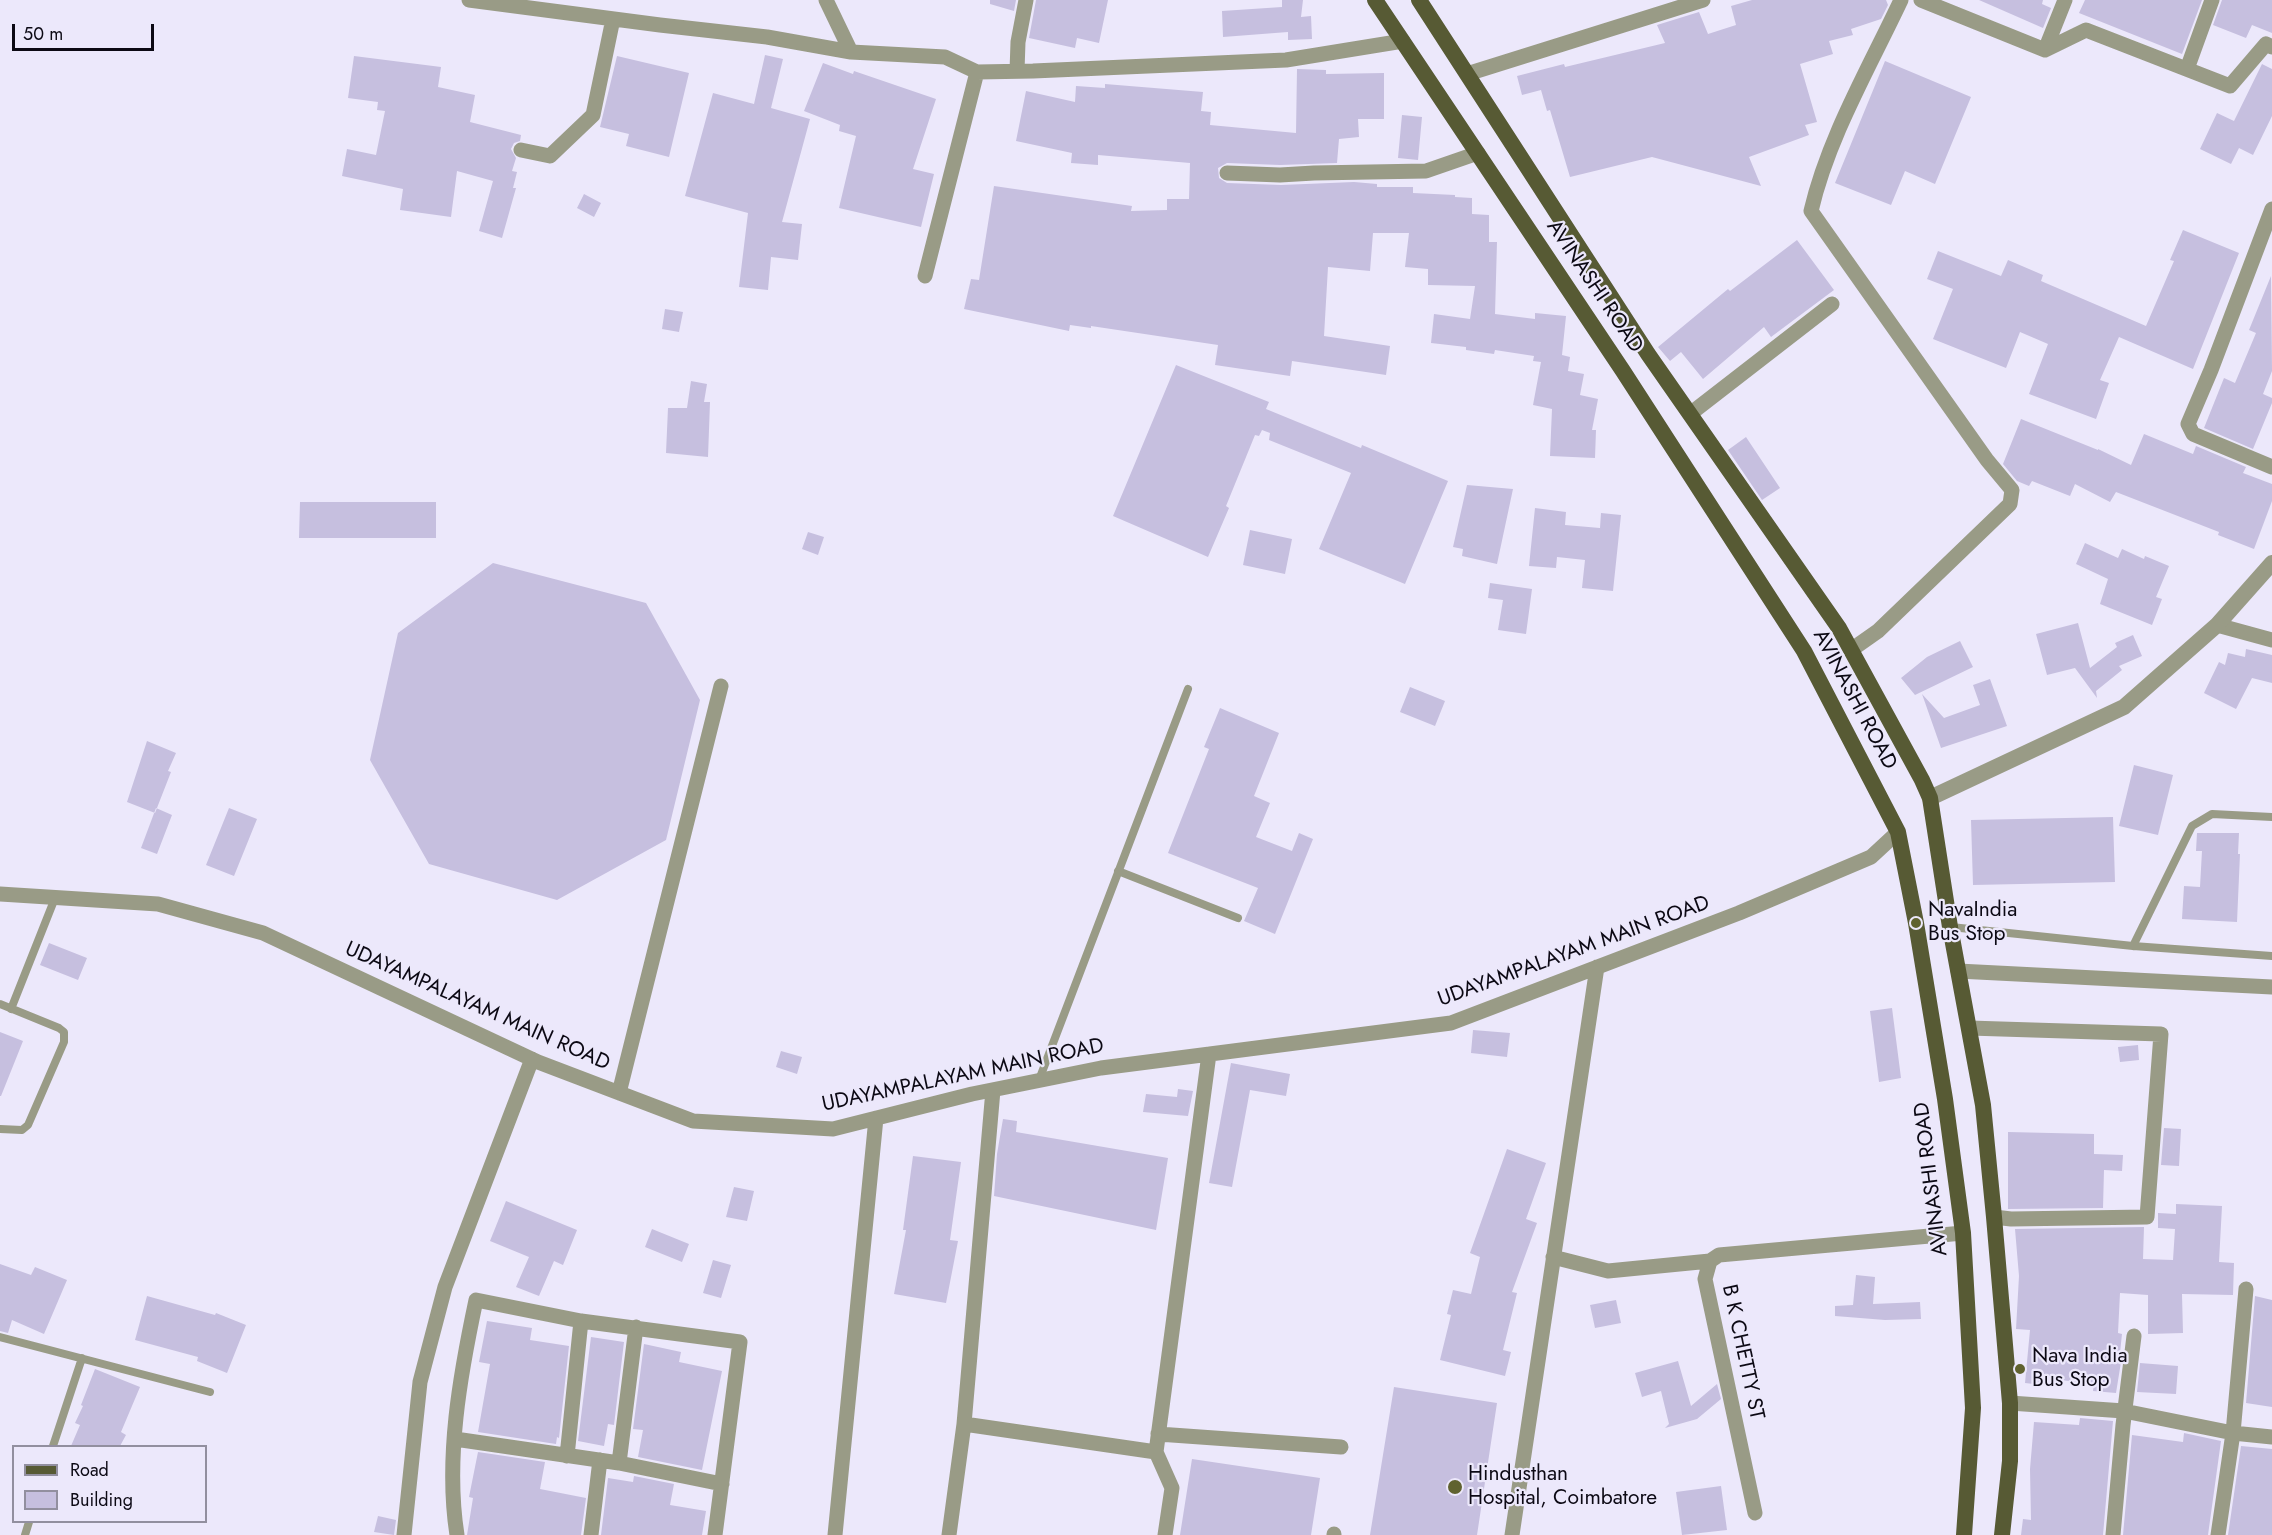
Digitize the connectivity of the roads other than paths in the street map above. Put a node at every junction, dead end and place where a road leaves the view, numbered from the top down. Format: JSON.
{"nodes":[{"id":1,"x":469,"y":0,"type":"edge"},
{"id":2,"x":825,"y":0,"type":"edge"},
{"id":3,"x":1026,"y":0,"type":"edge"},
{"id":4,"x":1375,"y":0,"type":"edge"},
{"id":5,"x":1419,"y":0,"type":"edge"},
{"id":6,"x":1703,"y":0,"type":"edge"},
{"id":7,"x":1901,"y":0,"type":"edge"},
{"id":8,"x":1921,"y":0,"type":"edge"},
{"id":9,"x":2065,"y":0,"type":"edge"},
{"id":10,"x":2212,"y":0,"type":"edge"},
{"id":11,"x":613,"y":19,"type":"junction"},
{"id":12,"x":1402,"y":41,"type":"junction"},
{"id":13,"x":2272,"y":46,"type":"edge"},
{"id":14,"x":2045,"y":50,"type":"junction"},
{"id":15,"x":851,"y":52,"type":"junction"},
{"id":16,"x":2187,"y":69,"type":"junction"},
{"id":17,"x":1017,"y":71,"type":"junction"},
{"id":18,"x":977,"y":72,"type":"junction"},
{"id":19,"x":1467,"y":74,"type":"junction"},
{"id":20,"x":521,"y":150,"type":"dead end"},
{"id":21,"x":1478,"y":153,"type":"junction"},
{"id":22,"x":1227,"y":173,"type":"dead end"},
{"id":23,"x":2272,"y":209,"type":"edge"},
{"id":24,"x":926,"y":276,"type":"dead end"},
{"id":25,"x":1832,"y":304,"type":"dead end"},
{"id":26,"x":1690,"y":414,"type":"junction"},
{"id":27,"x":2272,"y":467,"type":"edge"},
{"id":28,"x":2272,"y":563,"type":"edge"},
{"id":29,"x":2217,"y":625,"type":"junction"},
{"id":30,"x":2272,"y":640,"type":"edge"},
{"id":31,"x":1851,"y":650,"type":"junction"},
{"id":32,"x":721,"y":686,"type":"dead end"},
{"id":33,"x":1188,"y":689,"type":"dead end"},
{"id":34,"x":1930,"y":798,"type":"junction"},
{"id":35,"x":2272,"y":816,"type":"edge"},
{"id":36,"x":1898,"y":832,"type":"junction"},
{"id":37,"x":1118,"y":872,"type":"junction"},
{"id":38,"x":0,"y":894,"type":"edge"},
{"id":39,"x":55,"y":898,"type":"junction"},
{"id":40,"x":1238,"y":918,"type":"dead end"},
{"id":41,"x":1950,"y":927,"type":"junction"},
{"id":42,"x":2133,"y":946,"type":"junction"},
{"id":43,"x":2272,"y":956,"type":"edge"},
{"id":44,"x":1597,"y":967,"type":"junction"},
{"id":45,"x":1958,"y":972,"type":"junction"},
{"id":46,"x":2272,"y":987,"type":"edge"},
{"id":47,"x":0,"y":1004,"type":"edge"},
{"id":48,"x":11,"y":1009,"type":"junction"},
{"id":49,"x":1969,"y":1028,"type":"junction"},
{"id":50,"x":1209,"y":1054,"type":"junction"},
{"id":51,"x":532,"y":1059,"type":"junction"},
{"id":52,"x":1038,"y":1081,"type":"junction"},
{"id":53,"x":993,"y":1090,"type":"junction"},
{"id":54,"x":619,"y":1093,"type":"junction"},
{"id":55,"x":876,"y":1118,"type":"junction"},
{"id":56,"x":0,"y":1129,"type":"edge"},
{"id":57,"x":1994,"y":1217,"type":"junction"},
{"id":58,"x":1963,"y":1233,"type":"junction"},
{"id":59,"x":1553,"y":1257,"type":"junction"},
{"id":60,"x":1710,"y":1261,"type":"junction"},
{"id":61,"x":2246,"y":1288,"type":"dead end"},
{"id":62,"x":580,"y":1321,"type":"junction"},
{"id":63,"x":636,"y":1327,"type":"junction"},
{"id":64,"x":2134,"y":1336,"type":"dead end"},
{"id":65,"x":0,"y":1337,"type":"edge"},
{"id":66,"x":82,"y":1358,"type":"junction"},
{"id":67,"x":210,"y":1392,"type":"dead end"},
{"id":68,"x":2010,"y":1402,"type":"junction"},
{"id":69,"x":2124,"y":1411,"type":"junction"},
{"id":70,"x":964,"y":1424,"type":"junction"},
{"id":71,"x":2233,"y":1433,"type":"junction"},
{"id":72,"x":1158,"y":1434,"type":"junction"},
{"id":73,"x":2272,"y":1437,"type":"edge"},
{"id":74,"x":454,"y":1439,"type":"junction"},
{"id":75,"x":53,"y":1445,"type":"edge"},
{"id":76,"x":1341,"y":1447,"type":"dead end"},
{"id":77,"x":1156,"y":1452,"type":"junction"},
{"id":78,"x":567,"y":1456,"type":"junction"},
{"id":79,"x":600,"y":1461,"type":"junction"},
{"id":80,"x":619,"y":1463,"type":"junction"},
{"id":81,"x":722,"y":1484,"type":"junction"},
{"id":82,"x":1755,"y":1512,"type":"dead end"},
{"id":83,"x":1964,"y":1534,"type":"edge"},
{"id":84,"x":404,"y":1535,"type":"edge"},
{"id":85,"x":457,"y":1535,"type":"edge"},
{"id":86,"x":591,"y":1535,"type":"edge"},
{"id":87,"x":715,"y":1535,"type":"edge"},
{"id":88,"x":835,"y":1535,"type":"edge"},
{"id":89,"x":949,"y":1535,"type":"edge"},
{"id":90,"x":1165,"y":1535,"type":"edge"},
{"id":91,"x":1512,"y":1535,"type":"edge"},
{"id":92,"x":2002,"y":1535,"type":"edge"},
{"id":93,"x":2114,"y":1535,"type":"edge"},
{"id":94,"x":2218,"y":1535,"type":"edge"}],
"edges":[{"from":1,"to":11,"type":"street"},
{"from":2,"to":15,"type":"street"},
{"from":3,"to":17,"type":"street"},
{"from":4,"to":12,"type":"main road","name":"AVINASHI ROAD"},
{"from":5,"to":19,"type":"main road","name":"AVINASHI ROAD"},
{"from":6,"to":19,"type":"street"},
{"from":7,"to":31,"type":"street"},
{"from":8,"to":14,"type":"street"},
{"from":9,"to":14,"type":"street"},
{"from":10,"to":16,"type":"street"},
{"from":11,"to":15,"type":"street"},
{"from":11,"to":20,"type":"street"},
{"from":12,"to":17,"type":"street"},
{"from":12,"to":21,"type":"main road","name":"AVINASHI ROAD"},
{"from":13,"to":16,"type":"street"},
{"from":14,"to":16,"type":"street"},
{"from":15,"to":18,"type":"street"},
{"from":17,"to":18,"type":"street"},
{"from":18,"to":24,"type":"street"},
{"from":19,"to":26,"type":"main road","name":"AVINASHI ROAD"},
{"from":21,"to":22,"type":"street"},
{"from":21,"to":36,"type":"main road","name":"AVINASHI ROAD"},
{"from":23,"to":27,"type":"street"},
{"from":25,"to":26,"type":"street"},
{"from":26,"to":31,"type":"main road","name":"AVINASHI ROAD"},
{"from":28,"to":29,"type":"street"},
{"from":29,"to":30,"type":"street"},
{"from":29,"to":34,"type":"street"},
{"from":31,"to":34,"type":"main road","name":"AVINASHI ROAD"},
{"from":32,"to":54,"type":"street"},
{"from":33,"to":37,"type":"lane"},
{"from":34,"to":41,"type":"main road","name":"AVINASHI ROAD"},
{"from":35,"to":42,"type":"lane"},
{"from":36,"to":44,"type":"street","name":"UDAYAMPALAYAM MAIN ROAD"},
{"from":36,"to":58,"type":"main road","name":"AVINASHI ROAD"},
{"from":37,"to":40,"type":"lane"},
{"from":37,"to":52,"type":"lane"},
{"from":38,"to":39,"type":"street","name":"UDAYAMPALAYAM MAIN ROAD"},
{"from":39,"to":48,"type":"lane"},
{"from":39,"to":51,"type":"street","name":"UDAYAMPALAYAM MAIN ROAD"},
{"from":41,"to":42,"type":"lane"},
{"from":41,"to":45,"type":"main road","name":"AVINASHI ROAD"},
{"from":42,"to":43,"type":"lane"},
{"from":44,"to":50,"type":"street","name":"UDAYAMPALAYAM MAIN ROAD"},
{"from":44,"to":59,"type":"street"},
{"from":45,"to":46,"type":"street"},
{"from":45,"to":49,"type":"main road","name":"AVINASHI ROAD"},
{"from":47,"to":48,"type":"lane"},
{"from":48,"to":56,"type":"lane"},
{"from":49,"to":57,"type":"main road","name":"AVINASHI ROAD"},
{"from":49,"to":57,"type":"street"},
{"from":50,"to":52,"type":"street","name":"UDAYAMPALAYAM MAIN ROAD"},
{"from":50,"to":72,"type":"street"},
{"from":51,"to":54,"type":"street","name":"UDAYAMPALAYAM MAIN ROAD"},
{"from":51,"to":84,"type":"street"},
{"from":52,"to":53,"type":"street","name":"UDAYAMPALAYAM MAIN ROAD"},
{"from":53,"to":55,"type":"street","name":"UDAYAMPALAYAM MAIN ROAD"},
{"from":53,"to":70,"type":"street"},
{"from":54,"to":55,"type":"street","name":"UDAYAMPALAYAM MAIN ROAD"},
{"from":55,"to":88,"type":"street"},
{"from":57,"to":68,"type":"main road","name":"AVINASHI ROAD"},
{"from":58,"to":60,"type":"street","name":"B K CHETTY ST"},
{"from":58,"to":83,"type":"main road","name":"AVINASHI ROAD"},
{"from":59,"to":60,"type":"street"},
{"from":59,"to":91,"type":"street"},
{"from":60,"to":82,"type":"street","name":"B K CHETTY ST"},
{"from":61,"to":71,"type":"street"},
{"from":62,"to":63,"type":"street"},
{"from":62,"to":74,"type":"street"},
{"from":62,"to":78,"type":"street"},
{"from":63,"to":80,"type":"street"},
{"from":63,"to":81,"type":"street"},
{"from":64,"to":69,"type":"street"},
{"from":65,"to":66,"type":"lane"},
{"from":66,"to":67,"type":"lane"},
{"from":66,"to":75,"type":"lane"},
{"from":68,"to":69,"type":"street"},
{"from":68,"to":92,"type":"main road","name":"AVINASHI ROAD"},
{"from":69,"to":71,"type":"street"},
{"from":69,"to":93,"type":"street"},
{"from":70,"to":77,"type":"street"},
{"from":70,"to":89,"type":"street"},
{"from":71,"to":73,"type":"street"},
{"from":71,"to":94,"type":"street"},
{"from":72,"to":76,"type":"street"},
{"from":72,"to":77,"type":"street"},
{"from":74,"to":78,"type":"street"},
{"from":74,"to":85,"type":"street"},
{"from":77,"to":90,"type":"street"},
{"from":78,"to":79,"type":"street"},
{"from":79,"to":80,"type":"street"},
{"from":79,"to":86,"type":"street"},
{"from":80,"to":81,"type":"street"},
{"from":81,"to":87,"type":"street"}]}
